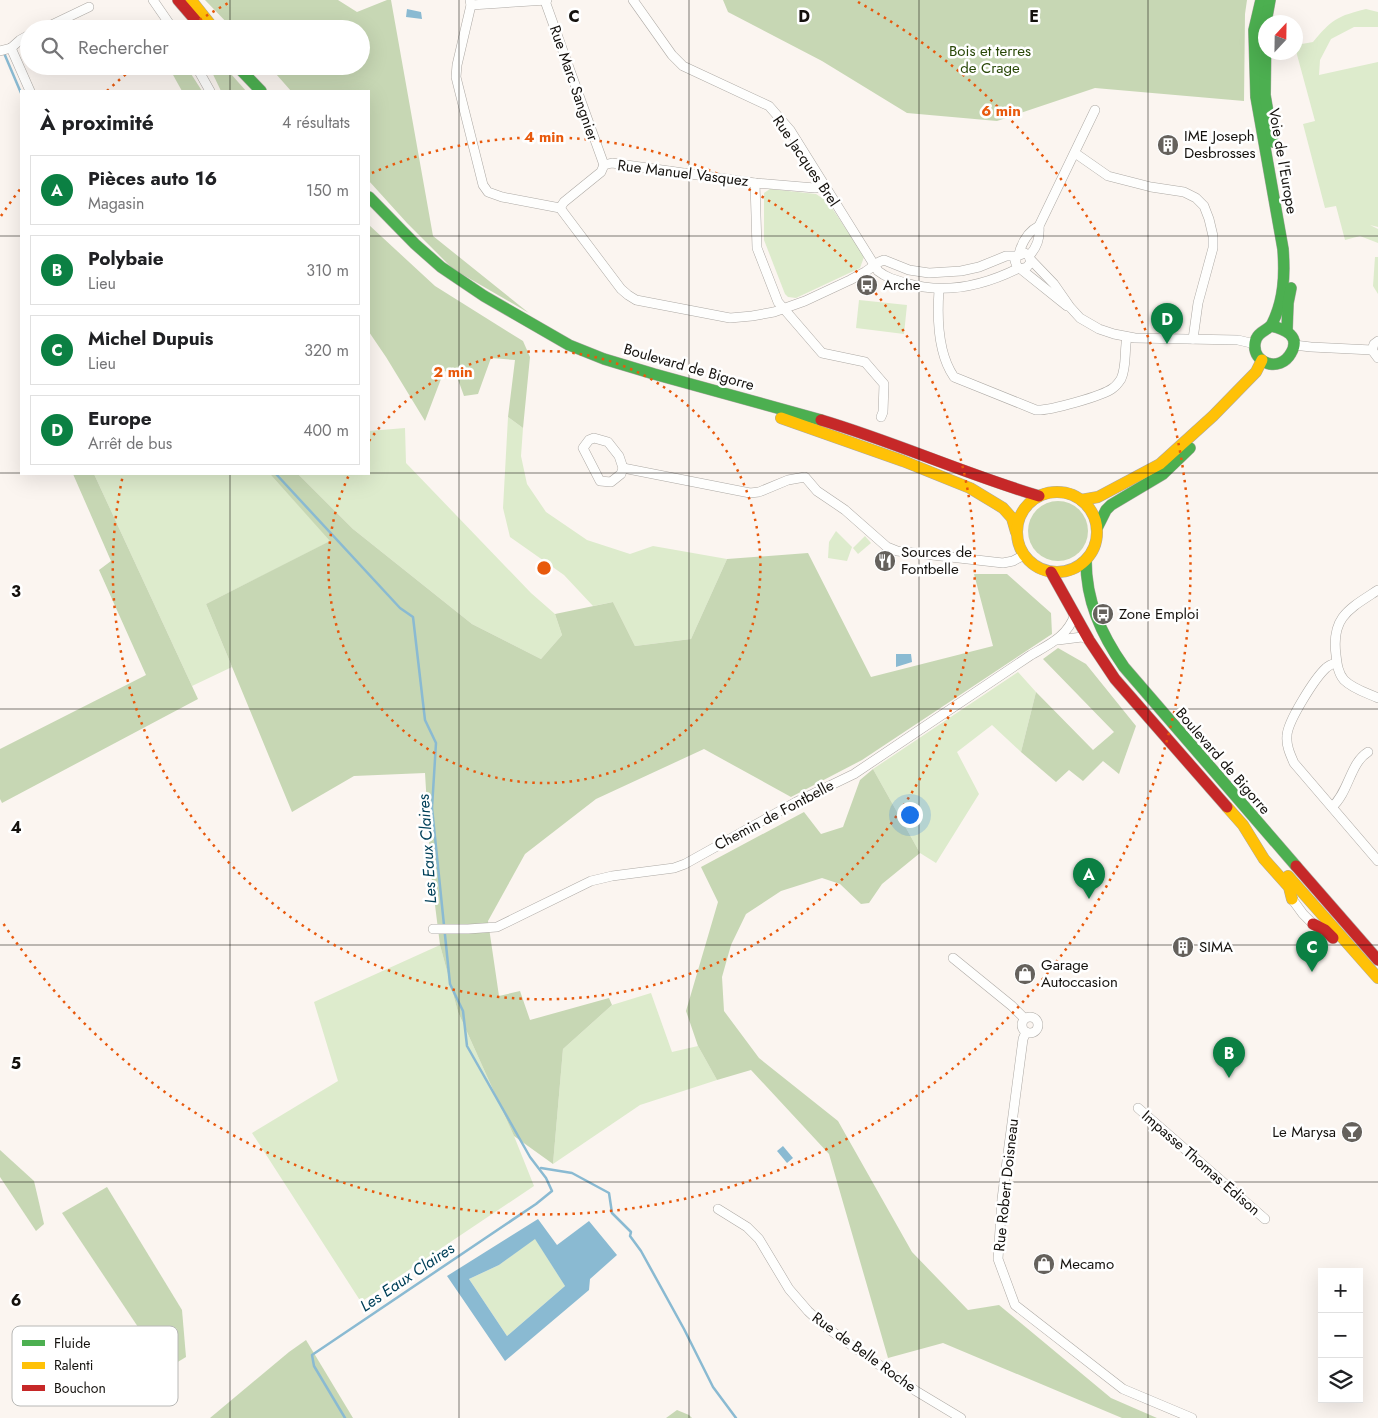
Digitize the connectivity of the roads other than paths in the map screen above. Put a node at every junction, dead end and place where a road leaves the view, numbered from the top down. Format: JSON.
{"nodes":[{"id":1,"x":154,"y":0,"type":"edge"},
{"id":2,"x":178,"y":0,"type":"edge"},
{"id":3,"x":191,"y":0,"type":"edge"},
{"id":4,"x":632,"y":0,"type":"edge"},
{"id":5,"x":1261,"y":0,"type":"edge"},
{"id":6,"x":1270,"y":0,"type":"edge"},
{"id":7,"x":546,"y":1,"type":"edge"},
{"id":8,"x":471,"y":2,"type":"edge"},
{"id":9,"x":89,"y":7,"type":"dead end"},
{"id":10,"x":1267,"y":15,"type":"edge"},
{"id":11,"x":62,"y":20,"type":"edge"},
{"id":12,"x":167,"y":20,"type":"edge"},
{"id":13,"x":195,"y":20,"type":"edge"},
{"id":14,"x":207,"y":20,"type":"edge"},
{"id":15,"x":20,"y":40,"type":"edge"},
{"id":16,"x":6,"y":49,"type":"edge"},
{"id":17,"x":1265,"y":60,"type":"edge"},
{"id":18,"x":20,"y":74,"type":"edge"},
{"id":19,"x":21,"y":75,"type":"edge"},
{"id":20,"x":201,"y":75,"type":"edge"},
{"id":21,"x":246,"y":75,"type":"edge"},
{"id":22,"x":255,"y":75,"type":"edge"},
{"id":23,"x":29,"y":90,"type":"edge"},
{"id":24,"x":209,"y":90,"type":"edge"},
{"id":25,"x":260,"y":90,"type":"edge"},
{"id":26,"x":269,"y":90,"type":"edge"},
{"id":27,"x":1095,"y":110,"type":"dead end"},
{"id":28,"x":1075,"y":153,"type":"junction"},
{"id":29,"x":604,"y":165,"type":"junction"},
{"id":30,"x":755,"y":183,"type":"junction"},
{"id":31,"x":824,"y":187,"type":"junction"},
{"id":32,"x":370,"y":198,"type":"edge"},
{"id":33,"x":370,"y":208,"type":"edge"},
{"id":34,"x":560,"y":208,"type":"junction"},
{"id":35,"x":1038,"y":226,"type":"junction"},
{"id":36,"x":1018,"y":255,"type":"junction"},
{"id":37,"x":1030,"y":258,"type":"junction"},
{"id":38,"x":875,"y":264,"type":"junction"},
{"id":39,"x":1020,"y":268,"type":"junction"},
{"id":40,"x":939,"y":290,"type":"junction"},
{"id":41,"x":1070,"y":307,"type":"junction"},
{"id":42,"x":783,"y":308,"type":"junction"},
{"id":43,"x":1271,"y":326,"type":"junction"},
{"id":44,"x":1287,"y":330,"type":"junction"},
{"id":45,"x":1127,"y":337,"type":"junction"},
{"id":46,"x":1193,"y":339,"type":"junction"},
{"id":47,"x":1378,"y":341,"type":"edge"},
{"id":48,"x":1255,"y":344,"type":"junction"},
{"id":49,"x":1294,"y":345,"type":"junction"},
{"id":50,"x":1375,"y":354,"type":"edge"},
{"id":51,"x":1262,"y":360,"type":"junction"},
{"id":52,"x":1214,"y":416,"type":"junction"},
{"id":53,"x":881,"y":417,"type":"dead end"},
{"id":54,"x":624,"y":468,"type":"junction"},
{"id":55,"x":1039,"y":496,"type":"junction"},
{"id":56,"x":1081,"y":500,"type":"junction"},
{"id":57,"x":1097,"y":528,"type":"junction"},
{"id":58,"x":1016,"y":532,"type":"junction"},
{"id":59,"x":1024,"y":555,"type":"junction"},
{"id":60,"x":1086,"y":560,"type":"junction"},
{"id":61,"x":1051,"y":572,"type":"junction"},
{"id":62,"x":1378,"y":590,"type":"edge"},
{"id":63,"x":1075,"y":614,"type":"junction"},
{"id":64,"x":1058,"y":640,"type":"junction"},
{"id":65,"x":1089,"y":640,"type":"junction"},
{"id":66,"x":1336,"y":663,"type":"junction"},
{"id":67,"x":1378,"y":698,"type":"edge"},
{"id":68,"x":1368,"y":752,"type":"dead end"},
{"id":69,"x":1332,"y":807,"type":"junction"},
{"id":70,"x":1242,"y":825,"type":"junction"},
{"id":71,"x":1378,"y":861,"type":"edge"},
{"id":72,"x":1292,"y":899,"type":"joint"},
{"id":73,"x":1313,"y":924,"type":"joint"},
{"id":74,"x":436,"y":929,"type":"dead end"},
{"id":75,"x":953,"y":958,"type":"dead end"},
{"id":76,"x":1378,"y":960,"type":"edge"},
{"id":77,"x":1378,"y":978,"type":"edge"},
{"id":78,"x":1378,"y":988,"type":"edge"},
{"id":79,"x":1024,"y":1018,"type":"junction"},
{"id":80,"x":1026,"y":1032,"type":"junction"},
{"id":81,"x":1138,"y":1108,"type":"dead end"},
{"id":82,"x":718,"y":1209,"type":"dead end"},
{"id":83,"x":1265,"y":1219,"type":"dead end"},
{"id":84,"x":961,"y":1418,"type":"edge"},
{"id":85,"x":1192,"y":1418,"type":"edge"}],
"edges":[{"from":1,"to":12,"type":"street"},
{"from":2,"to":13,"type":"main road"},
{"from":3,"to":14,"type":"main road"},
{"from":4,"to":31,"type":"street","name":"Rue Jacques Brel"},
{"from":5,"to":43,"type":"main road","name":"Voie de l'Europe"},
{"from":6,"to":10,"type":"main road","name":"Voie de l'Europe"},
{"from":7,"to":8,"type":"street"},
{"from":7,"to":29,"type":"street","name":"Rue Marc Sangnier"},
{"from":8,"to":34,"type":"street"},
{"from":9,"to":11,"type":"street"},
{"from":15,"to":16,"type":"street"},
{"from":16,"to":18,"type":"street"},
{"from":17,"to":44,"type":"main road","name":"Voie de l'Europe"},
{"from":19,"to":23,"type":"street"},
{"from":20,"to":24,"type":"street"},
{"from":21,"to":25,"type":"main road"},
{"from":22,"to":26,"type":"main road"},
{"from":27,"to":28,"type":"street"},
{"from":28,"to":35,"type":"street"},
{"from":28,"to":46,"type":"street"},
{"from":29,"to":30,"type":"street","name":"Rue Manuel Vasquez"},
{"from":29,"to":34,"type":"street","name":"Rue Manuel Vasquez"},
{"from":30,"to":31,"type":"street","name":"Rue Manuel Vasquez"},
{"from":30,"to":42,"type":"street"},
{"from":31,"to":38,"type":"street","name":"Rue Jacques Brel"},
{"from":32,"to":55,"type":"main road","name":"Boulevard de Bigorre"},
{"from":33,"to":58,"type":"main road","name":"Boulevard de Bigorre"},
{"from":34,"to":42,"type":"street"},
{"from":35,"to":36,"type":"street"},
{"from":35,"to":37,"type":"street"},
{"from":36,"to":37,"type":"street"},
{"from":36,"to":38,"type":"street"},
{"from":36,"to":39,"type":"street"},
{"from":37,"to":39,"type":"street"},
{"from":37,"to":41,"type":"street"},
{"from":38,"to":40,"type":"street","name":"Rue Jacques Brel"},
{"from":38,"to":42,"type":"street"},
{"from":39,"to":40,"type":"street","name":"Rue Jacques Brel"},
{"from":39,"to":41,"type":"street"},
{"from":40,"to":45,"type":"street"},
{"from":41,"to":45,"type":"street"},
{"from":42,"to":53,"type":"street"},
{"from":43,"to":44,"type":"main road"},
{"from":43,"to":48,"type":"main road","name":"Voie de l'Europe"},
{"from":44,"to":49,"type":"main road","name":"Voie de l'Europe"},
{"from":45,"to":46,"type":"street"},
{"from":46,"to":48,"type":"street"},
{"from":47,"to":50,"type":"street"},
{"from":48,"to":51,"type":"main road"},
{"from":49,"to":50,"type":"street"},
{"from":49,"to":51,"type":"main road"},
{"from":51,"to":52,"type":"main road"},
{"from":52,"to":56,"type":"main road"},
{"from":52,"to":57,"type":"main road"},
{"from":54,"to":54,"type":"street"},
{"from":54,"to":59,"type":"street"},
{"from":55,"to":56,"type":"main road"},
{"from":55,"to":58,"type":"main road"},
{"from":56,"to":57,"type":"main road"},
{"from":57,"to":60,"type":"main road"},
{"from":58,"to":59,"type":"main road"},
{"from":59,"to":61,"type":"main road"},
{"from":60,"to":61,"type":"main road"},
{"from":60,"to":76,"type":"main road","name":"Boulevard de Bigorre"},
{"from":61,"to":63,"type":"main road"},
{"from":62,"to":66,"type":"street"},
{"from":63,"to":64,"type":"street","name":"Chemin de Fontbelle"},
{"from":63,"to":65,"type":"main road"},
{"from":64,"to":65,"type":"street"},
{"from":64,"to":74,"type":"street","name":"Chemin de Fontbelle"},
{"from":65,"to":70,"type":"main road"},
{"from":66,"to":67,"type":"street"},
{"from":66,"to":69,"type":"street"},
{"from":68,"to":69,"type":"street"},
{"from":69,"to":71,"type":"street"},
{"from":70,"to":72,"type":"main road"},
{"from":70,"to":77,"type":"main road","name":"Boulevard de Bigorre"},
{"from":72,"to":73,"type":"street"},
{"from":73,"to":78,"type":"main road"},
{"from":75,"to":79,"type":"street"},
{"from":79,"to":80,"type":"street"},
{"from":79,"to":80,"type":"street"},
{"from":80,"to":85,"type":"street","name":"Rue Robert Doisneau"},
{"from":81,"to":83,"type":"street","name":"Impasse Thomas Edison"},
{"from":82,"to":84,"type":"street","name":"Rue de Belle Roche"}]}
